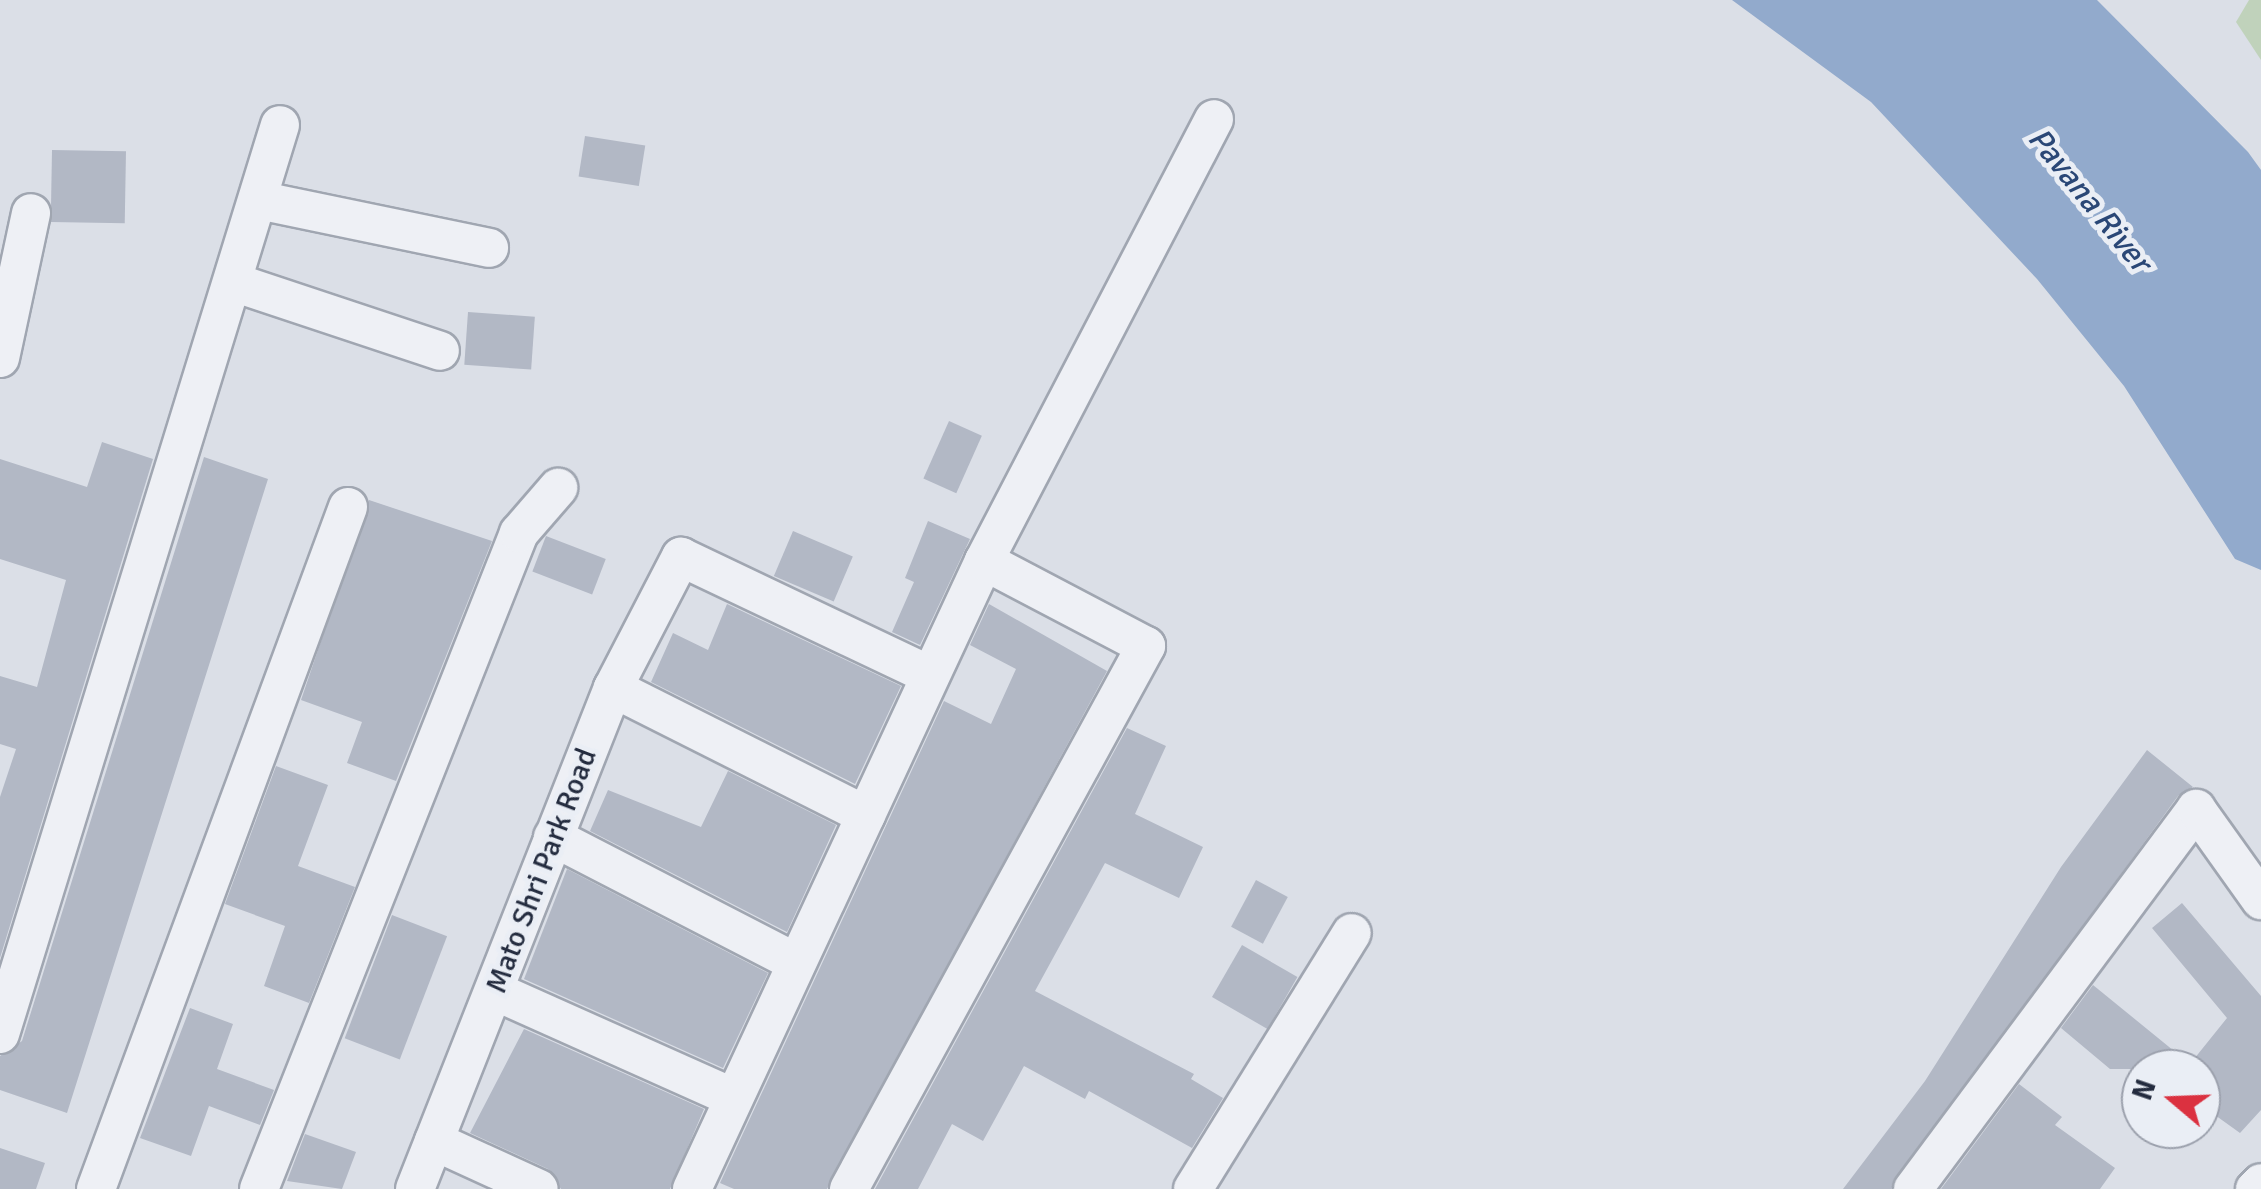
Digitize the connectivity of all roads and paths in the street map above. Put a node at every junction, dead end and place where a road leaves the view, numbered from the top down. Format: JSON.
{"nodes":[{"id":1,"x":1214,"y":119,"type":"dead end"},
{"id":2,"x":280,"y":125,"type":"dead end"},
{"id":3,"x":258,"y":200,"type":"junction"},
{"id":4,"x":31,"y":213,"type":"dead end"},
{"id":5,"x":489,"y":248,"type":"dead end"},
{"id":6,"x":234,"y":282,"type":"junction"},
{"id":7,"x":440,"y":350,"type":"dead end"},
{"id":8,"x":0,"y":358,"type":"edge"},
{"id":9,"x":558,"y":488,"type":"dead end"},
{"id":10,"x":348,"y":507,"type":"dead end"},
{"id":11,"x":984,"y":561,"type":"junction"},
{"id":12,"x":930,"y":675,"type":"junction"},
{"id":13,"x":613,"y":688,"type":"junction"},
{"id":14,"x":866,"y":816,"type":"junction"},
{"id":15,"x":553,"y":837,"type":"junction"},
{"id":16,"x":2261,"y":900,"type":"edge"},
{"id":17,"x":1352,"y":933,"type":"dead end"},
{"id":18,"x":793,"y":961,"type":"junction"},
{"id":19,"x":497,"y":992,"type":"junction"},
{"id":20,"x":0,"y":1034,"type":"edge"},
{"id":21,"x":732,"y":1097,"type":"junction"},
{"id":22,"x":434,"y":1141,"type":"junction"},
{"id":23,"x":2261,"y":1183,"type":"edge"},
{"id":24,"x":96,"y":1189,"type":"edge"},
{"id":25,"x":259,"y":1189,"type":"edge"},
{"id":26,"x":414,"y":1189,"type":"edge"},
{"id":27,"x":539,"y":1189,"type":"edge"},
{"id":28,"x":692,"y":1189,"type":"edge"},
{"id":29,"x":849,"y":1189,"type":"edge"},
{"id":30,"x":1193,"y":1189,"type":"edge"},
{"id":31,"x":1913,"y":1189,"type":"edge"},
{"id":32,"x":2256,"y":1189,"type":"edge"}],
"edges":[{"from":1,"to":11,"type":"street"},
{"from":2,"to":3,"type":"street"},
{"from":3,"to":5,"type":"street"},
{"from":3,"to":6,"type":"street"},
{"from":4,"to":8,"type":"street"},
{"from":6,"to":7,"type":"street"},
{"from":6,"to":20,"type":"street"},
{"from":9,"to":25,"type":"street"},
{"from":10,"to":24,"type":"street"},
{"from":11,"to":12,"type":"street"},
{"from":11,"to":29,"type":"street"},
{"from":12,"to":13,"type":"street","name":"Mato Shri Park Road"},
{"from":12,"to":14,"type":"street"},
{"from":13,"to":14,"type":"street"},
{"from":13,"to":15,"type":"street","name":"Mato Shri Park Road"},
{"from":14,"to":18,"type":"street"},
{"from":15,"to":18,"type":"street"},
{"from":15,"to":19,"type":"street","name":"Mato Shri Park Road"},
{"from":16,"to":31,"type":"street"},
{"from":17,"to":30,"type":"street"},
{"from":18,"to":21,"type":"street"},
{"from":19,"to":21,"type":"street"},
{"from":19,"to":22,"type":"street","name":"Mato Shri Park Road"},
{"from":21,"to":28,"type":"street"},
{"from":22,"to":26,"type":"street","name":"Mato Shri Park Road"},
{"from":22,"to":27,"type":"street"},
{"from":23,"to":32,"type":"street"}]}
